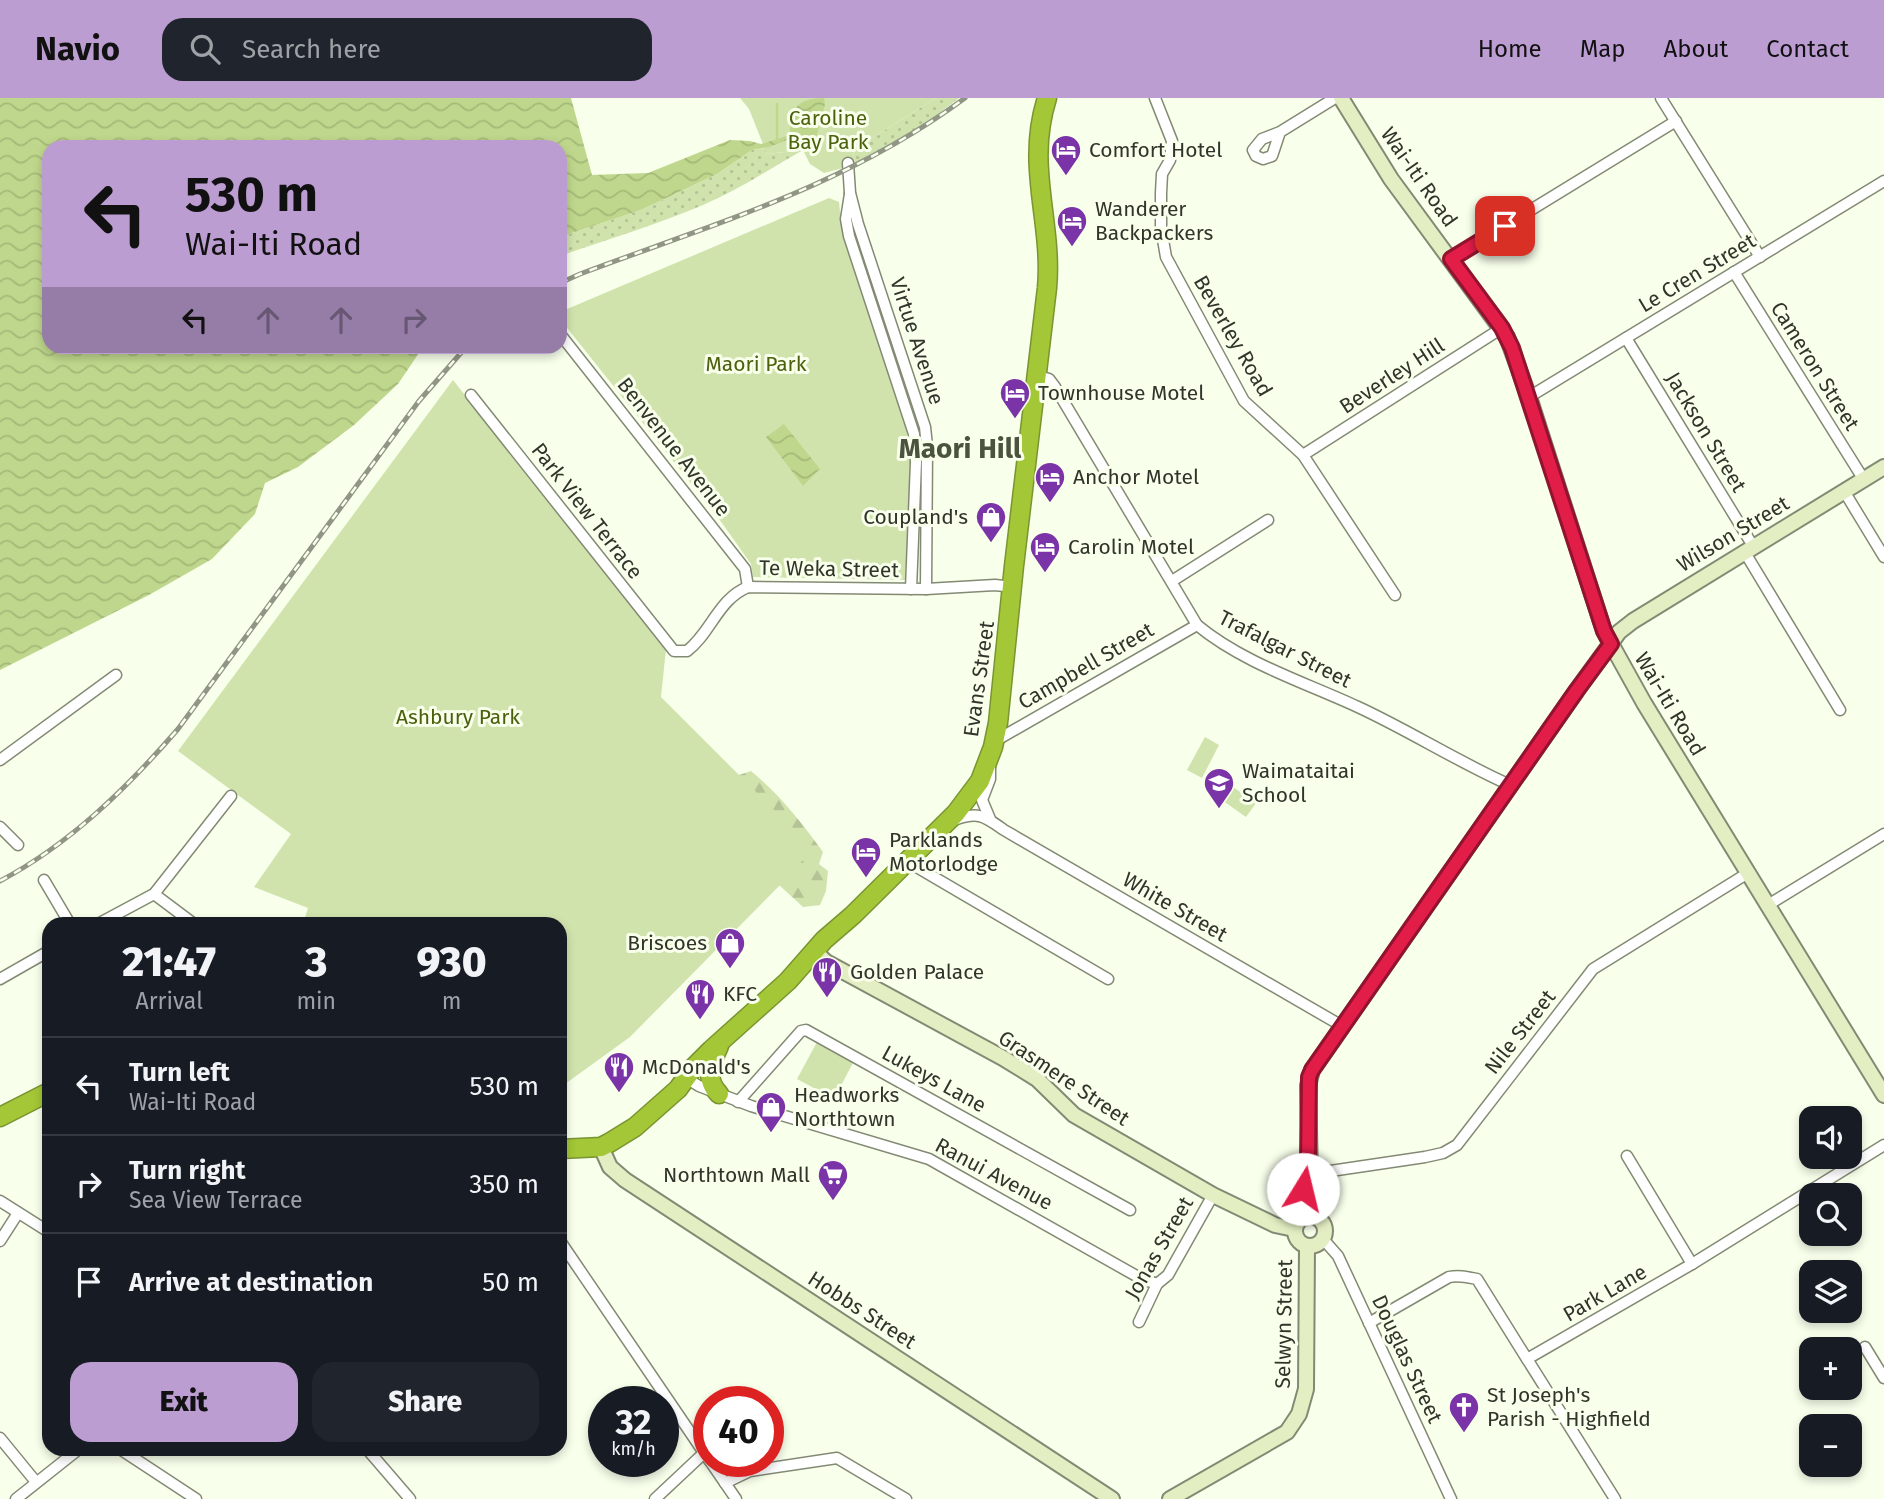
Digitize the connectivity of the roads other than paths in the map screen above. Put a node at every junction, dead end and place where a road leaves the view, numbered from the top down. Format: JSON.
{"nodes":[{"id":1,"x":1047,"y":98,"type":"edge"},
{"id":2,"x":1155,"y":98,"type":"edge"},
{"id":3,"x":1335,"y":98,"type":"edge"},
{"id":4,"x":1341,"y":98,"type":"edge"},
{"id":5,"x":1661,"y":98,"type":"edge"},
{"id":6,"x":1676,"y":121,"type":"junction"},
{"id":7,"x":1280,"y":132,"type":"dead end"},
{"id":8,"x":848,"y":163,"type":"dead end"},
{"id":9,"x":1884,"y":181,"type":"edge"},
{"id":10,"x":850,"y":192,"type":"junction"},
{"id":11,"x":1760,"y":257,"type":"junction"},
{"id":12,"x":1451,"y":259,"type":"junction"},
{"id":13,"x":1734,"y":272,"type":"junction"},
{"id":14,"x":1502,"y":328,"type":"junction"},
{"id":15,"x":1626,"y":338,"type":"junction"},
{"id":16,"x":567,"y":343,"type":"edge"},
{"id":17,"x":1038,"y":376,"type":"junction"},
{"id":18,"x":471,"y":395,"type":"dead end"},
{"id":19,"x":1529,"y":397,"type":"junction"},
{"id":20,"x":1303,"y":455,"type":"junction"},
{"id":21,"x":1884,"y":467,"type":"edge"},
{"id":22,"x":1864,"y":480,"type":"junction"},
{"id":23,"x":1844,"y":491,"type":"junction"},
{"id":24,"x":1268,"y":520,"type":"dead end"},
{"id":25,"x":1749,"y":549,"type":"junction"},
{"id":26,"x":1884,"y":557,"type":"edge"},
{"id":27,"x":1172,"y":580,"type":"junction"},
{"id":28,"x":748,"y":587,"type":"junction"},
{"id":29,"x":1013,"y":587,"type":"junction"},
{"id":30,"x":911,"y":589,"type":"junction"},
{"id":31,"x":926,"y":589,"type":"junction"},
{"id":32,"x":1395,"y":595,"type":"dead end"},
{"id":33,"x":1197,"y":625,"type":"junction"},
{"id":34,"x":1611,"y":644,"type":"junction"},
{"id":35,"x":674,"y":651,"type":"joint"},
{"id":36,"x":116,"y":675,"type":"dead end"},
{"id":37,"x":1840,"y":710,"type":"dead end"},
{"id":38,"x":992,"y":749,"type":"junction"},
{"id":39,"x":0,"y":760,"type":"edge"},
{"id":40,"x":1510,"y":785,"type":"junction"},
{"id":41,"x":231,"y":796,"type":"dead end"},
{"id":42,"x":990,"y":820,"type":"junction"},
{"id":43,"x":947,"y":822,"type":"junction"},
{"id":44,"x":0,"y":827,"type":"edge"},
{"id":45,"x":1884,"y":834,"type":"edge"},
{"id":46,"x":18,"y":845,"type":"dead end"},
{"id":47,"x":908,"y":862,"type":"junction"},
{"id":48,"x":1748,"y":873,"type":"junction"},
{"id":49,"x":44,"y":880,"type":"dead end"},
{"id":50,"x":154,"y":894,"type":"junction"},
{"id":51,"x":1768,"y":905,"type":"junction"},
{"id":52,"x":66,"y":917,"type":"edge"},
{"id":53,"x":110,"y":917,"type":"edge"},
{"id":54,"x":185,"y":917,"type":"edge"},
{"id":55,"x":815,"y":951,"type":"junction"},
{"id":56,"x":42,"y":955,"type":"edge"},
{"id":57,"x":0,"y":979,"type":"edge"},
{"id":58,"x":1108,"y":979,"type":"dead end"},
{"id":59,"x":1342,"y":1026,"type":"junction"},
{"id":60,"x":720,"y":1043,"type":"junction"},
{"id":61,"x":686,"y":1078,"type":"junction"},
{"id":62,"x":719,"y":1094,"type":"junction"},
{"id":63,"x":1884,"y":1095,"type":"edge"},
{"id":64,"x":42,"y":1096,"type":"edge"},
{"id":65,"x":738,"y":1102,"type":"junction"},
{"id":66,"x":0,"y":1117,"type":"edge"},
{"id":67,"x":1884,"y":1145,"type":"edge"},
{"id":68,"x":601,"y":1147,"type":"junction"},
{"id":69,"x":567,"y":1150,"type":"edge"},
{"id":70,"x":1627,"y":1156,"type":"dead end"},
{"id":71,"x":1310,"y":1168,"type":"junction"},
{"id":72,"x":1213,"y":1195,"type":"junction"},
{"id":73,"x":0,"y":1201,"type":"edge"},
{"id":74,"x":1130,"y":1210,"type":"dead end"},
{"id":75,"x":18,"y":1213,"type":"junction"},
{"id":76,"x":1302,"y":1221,"type":"junction"},
{"id":77,"x":42,"y":1228,"type":"edge"},
{"id":78,"x":1323,"y":1239,"type":"junction"},
{"id":79,"x":0,"y":1241,"type":"edge"},
{"id":80,"x":1307,"y":1247,"type":"junction"},
{"id":81,"x":567,"y":1251,"type":"edge"},
{"id":82,"x":1692,"y":1264,"type":"junction"},
{"id":83,"x":1157,"y":1284,"type":"junction"},
{"id":84,"x":1139,"y":1322,"type":"dead end"},
{"id":85,"x":1368,"y":1323,"type":"junction"},
{"id":86,"x":1865,"y":1347,"type":"dead end"},
{"id":87,"x":1527,"y":1359,"type":"junction"},
{"id":88,"x":1884,"y":1378,"type":"edge"},
{"id":89,"x":693,"y":1436,"type":"edge"},
{"id":90,"x":0,"y":1438,"type":"edge"},
{"id":91,"x":70,"y":1456,"type":"edge"},
{"id":92,"x":131,"y":1456,"type":"edge"},
{"id":93,"x":373,"y":1456,"type":"edge"},
{"id":94,"x":693,"y":1470,"type":"edge"},
{"id":95,"x":721,"y":1477,"type":"edge"},
{"id":96,"x":36,"y":1482,"type":"junction"},
{"id":97,"x":725,"y":1483,"type":"junction"},
{"id":98,"x":16,"y":1499,"type":"edge"},
{"id":99,"x":196,"y":1499,"type":"edge"},
{"id":100,"x":410,"y":1499,"type":"edge"},
{"id":101,"x":655,"y":1499,"type":"edge"},
{"id":102,"x":736,"y":1499,"type":"edge"},
{"id":103,"x":906,"y":1499,"type":"edge"},
{"id":104,"x":1112,"y":1499,"type":"edge"},
{"id":105,"x":1170,"y":1499,"type":"edge"},
{"id":106,"x":1451,"y":1499,"type":"edge"},
{"id":107,"x":1615,"y":1499,"type":"edge"}],
"edges":[{"from":1,"to":17,"type":"highway","name":"Evans Street"},
{"from":2,"to":20,"type":"street","name":"Beverley Road"},
{"from":3,"to":7,"type":"street"},
{"from":4,"to":12,"type":"street","name":"Wai-Iti Road"},
{"from":5,"to":6,"type":"street"},
{"from":6,"to":11,"type":"street"},
{"from":6,"to":12,"type":"street"},
{"from":8,"to":10,"type":"street","name":"Virtue Avenue"},
{"from":9,"to":11,"type":"street","name":"Le Cren Street"},
{"from":10,"to":30,"type":"street","name":"Virtue Avenue"},
{"from":10,"to":31,"type":"street","name":"Virtue Avenue"},
{"from":11,"to":13,"type":"street","name":"Le Cren Street"},
{"from":12,"to":14,"type":"street","name":"Wai-Iti Road"},
{"from":13,"to":15,"type":"street","name":"Le Cren Street"},
{"from":13,"to":22,"type":"street","name":"Cameron Street"},
{"from":14,"to":19,"type":"street","name":"Wai-Iti Road"},
{"from":14,"to":20,"type":"street","name":"Beverley Hill"},
{"from":15,"to":19,"type":"street","name":"Le Cren Street"},
{"from":15,"to":25,"type":"street","name":"Jackson Street"},
{"from":16,"to":28,"type":"street","name":"Benvenue Avenue"},
{"from":17,"to":27,"type":"street","name":"Trafalgar Street"},
{"from":17,"to":29,"type":"highway","name":"Evans Street"},
{"from":18,"to":35,"type":"street","name":"Park View Terrace"},
{"from":19,"to":34,"type":"street","name":"Wai-Iti Road"},
{"from":20,"to":32,"type":"street","name":"Beverley Road"},
{"from":21,"to":22,"type":"street","name":"Wilson Street"},
{"from":22,"to":23,"type":"street","name":"Wilson Street"},
{"from":23,"to":25,"type":"street","name":"Wilson Street"},
{"from":23,"to":26,"type":"street"},
{"from":24,"to":27,"type":"street"},
{"from":25,"to":34,"type":"street","name":"Wilson Street"},
{"from":25,"to":37,"type":"street","name":"Jackson Street"},
{"from":27,"to":33,"type":"street","name":"Trafalgar Street"},
{"from":28,"to":30,"type":"street","name":"Te Weka Street"},
{"from":28,"to":35,"type":"street","name":"Te Weka Street"},
{"from":29,"to":31,"type":"street","name":"Te Weka Street"},
{"from":29,"to":38,"type":"highway","name":"Evans Street"},
{"from":30,"to":31,"type":"street","name":"Te Weka Street"},
{"from":33,"to":38,"type":"street","name":"Campbell Street"},
{"from":33,"to":40,"type":"street","name":"Trafalgar Street"},
{"from":34,"to":40,"type":"street"},
{"from":34,"to":48,"type":"street","name":"Wai-Iti Road"},
{"from":36,"to":39,"type":"street"},
{"from":38,"to":42,"type":"street"},
{"from":38,"to":43,"type":"highway","name":"Evans Street"},
{"from":40,"to":59,"type":"street"},
{"from":41,"to":50,"type":"street"},
{"from":42,"to":43,"type":"street"},
{"from":42,"to":59,"type":"street","name":"White Street"},
{"from":43,"to":47,"type":"highway","name":"Evans Street"},
{"from":44,"to":46,"type":"street"},
{"from":45,"to":51,"type":"street"},
{"from":47,"to":55,"type":"highway","name":"Evans Street"},
{"from":47,"to":58,"type":"street"},
{"from":48,"to":51,"type":"street","name":"Wai-Iti Road"},
{"from":48,"to":71,"type":"street","name":"Nile Street"},
{"from":49,"to":52,"type":"street"},
{"from":50,"to":53,"type":"street"},
{"from":50,"to":54,"type":"street"},
{"from":51,"to":63,"type":"street","name":"Wai-Iti Road"},
{"from":55,"to":60,"type":"highway","name":"Evans Street"},
{"from":55,"to":72,"type":"street","name":"Grasmere Street"},
{"from":56,"to":57,"type":"street"},
{"from":59,"to":71,"type":"street"},
{"from":60,"to":61,"type":"highway","name":"Evans Street"},
{"from":60,"to":62,"type":"highway"},
{"from":61,"to":62,"type":"street","name":"Ranui Avenue"},
{"from":61,"to":68,"type":"highway","name":"Evans Street"},
{"from":62,"to":65,"type":"street","name":"Ranui Avenue"},
{"from":64,"to":66,"type":"highway"},
{"from":65,"to":74,"type":"street","name":"Lukeys Lane"},
{"from":65,"to":83,"type":"street","name":"Ranui Avenue"},
{"from":67,"to":82,"type":"street","name":"Park Lane"},
{"from":68,"to":69,"type":"highway","name":"Evans Street"},
{"from":68,"to":104,"type":"street","name":"Hobbs Street"},
{"from":70,"to":82,"type":"street"},
{"from":71,"to":76,"type":"street"},
{"from":72,"to":76,"type":"street","name":"Grasmere Street"},
{"from":72,"to":83,"type":"street","name":"Jonas Street"},
{"from":73,"to":75,"type":"street"},
{"from":75,"to":77,"type":"street"},
{"from":75,"to":79,"type":"street"},
{"from":76,"to":78,"type":"street"},
{"from":76,"to":80,"type":"street"},
{"from":78,"to":80,"type":"street"},
{"from":78,"to":85,"type":"street","name":"Douglas Street"},
{"from":80,"to":105,"type":"street","name":"Selwyn Street"},
{"from":81,"to":89,"type":"street"},
{"from":82,"to":87,"type":"street","name":"Park Lane"},
{"from":83,"to":84,"type":"street","name":"Jonas Street"},
{"from":85,"to":87,"type":"street"},
{"from":85,"to":106,"type":"street","name":"Douglas Street"},
{"from":86,"to":88,"type":"street"},
{"from":87,"to":107,"type":"street"},
{"from":90,"to":96,"type":"street"},
{"from":91,"to":96,"type":"street"},
{"from":92,"to":99,"type":"street"},
{"from":93,"to":100,"type":"street"},
{"from":94,"to":101,"type":"street"},
{"from":95,"to":97,"type":"street"},
{"from":96,"to":98,"type":"street"},
{"from":97,"to":102,"type":"street"},
{"from":97,"to":103,"type":"street"}]}
